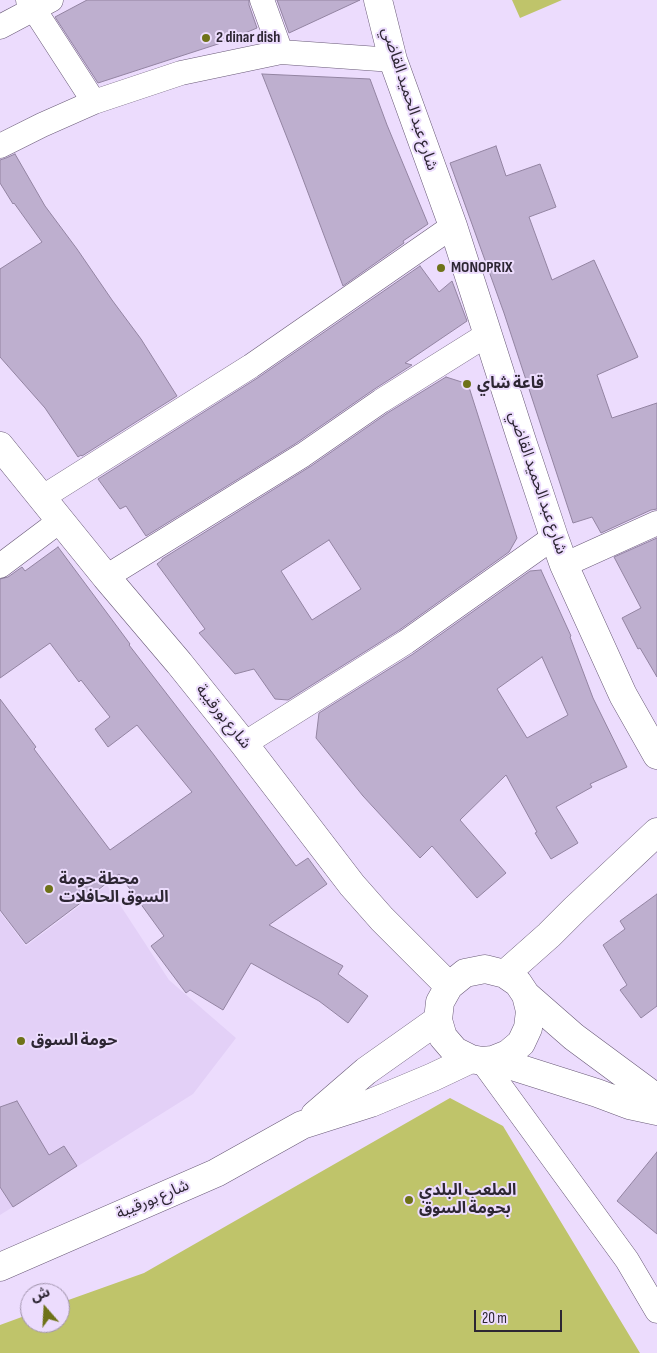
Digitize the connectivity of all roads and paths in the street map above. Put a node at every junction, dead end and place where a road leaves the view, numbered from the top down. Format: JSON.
{"nodes":[{"id":1,"x":262,"y":0,"type":"edge"},
{"id":2,"x":378,"y":0,"type":"edge"},
{"id":3,"x":38,"y":3,"type":"edge"},
{"id":4,"x":0,"y":28,"type":"edge"},
{"id":5,"x":281,"y":52,"type":"junction"},
{"id":6,"x":393,"y":60,"type":"junction"},
{"id":7,"x":94,"y":102,"type":"junction"},
{"id":8,"x":0,"y":146,"type":"edge"},
{"id":9,"x":453,"y":226,"type":"junction"},
{"id":10,"x":488,"y":334,"type":"junction"},
{"id":11,"x":0,"y":446,"type":"edge"},
{"id":12,"x":43,"y":497,"type":"junction"},
{"id":13,"x":60,"y":520,"type":"junction"},
{"id":14,"x":657,"y":522,"type":"edge"},
{"id":15,"x":554,"y":537,"type":"junction"},
{"id":16,"x":564,"y":565,"type":"junction"},
{"id":17,"x":0,"y":566,"type":"edge"},
{"id":18,"x":106,"y":577,"type":"junction"},
{"id":19,"x":244,"y":744,"type":"junction"},
{"id":20,"x":657,"y":755,"type":"edge"},
{"id":21,"x":657,"y":832,"type":"edge"},
{"id":22,"x":505,"y":974,"type":"junction"},
{"id":23,"x":449,"y":986,"type":"junction"},
{"id":24,"x":526,"y":995,"type":"junction"},
{"id":25,"x":438,"y":1020,"type":"junction"},
{"id":26,"x":482,"y":1060,"type":"junction"},
{"id":27,"x":657,"y":1102,"type":"edge"},
{"id":28,"x":657,"y":1111,"type":"edge"},
{"id":29,"x":302,"y":1125,"type":"junction"},
{"id":30,"x":0,"y":1267,"type":"edge"},
{"id":31,"x":657,"y":1311,"type":"edge"}],
"edges":[{"from":1,"to":5,"type":"street"},
{"from":2,"to":6,"type":"main road","name":"شارع عبد الحميد القاضي"},
{"from":3,"to":4,"type":"street"},
{"from":3,"to":7,"type":"street"},
{"from":5,"to":6,"type":"street"},
{"from":5,"to":7,"type":"street"},
{"from":6,"to":9,"type":"main road","name":"شارع عبد الحميد القاضي"},
{"from":7,"to":8,"type":"street"},
{"from":9,"to":10,"type":"main road","name":"شارع عبد الحميد القاضي"},
{"from":9,"to":12,"type":"street"},
{"from":10,"to":15,"type":"main road","name":"شارع عبد الحميد القاضي"},
{"from":10,"to":18,"type":"street"},
{"from":11,"to":12,"type":"main road","name":"شارع بورقيبة"},
{"from":12,"to":13,"type":"main road","name":"شارع بورقيبة"},
{"from":13,"to":17,"type":"street"},
{"from":13,"to":18,"type":"main road","name":"شارع بورقيبة"},
{"from":14,"to":16,"type":"street"},
{"from":15,"to":16,"type":"main road","name":"شارع عبد الحميد القاضي"},
{"from":15,"to":19,"type":"street"},
{"from":16,"to":20,"type":"main road","name":"شارع عبد الحميد القاضي"},
{"from":18,"to":19,"type":"main road","name":"شارع بورقيبة"},
{"from":19,"to":23,"type":"main road","name":"شارع بورقيبة"},
{"from":21,"to":22,"type":"main road"},
{"from":22,"to":23,"type":"main road"},
{"from":22,"to":24,"type":"main road"},
{"from":23,"to":25,"type":"main road"},
{"from":24,"to":26,"type":"main road"},
{"from":24,"to":27,"type":"main road"},
{"from":25,"to":26,"type":"main road"},
{"from":25,"to":29,"type":"main road","name":"شارع بورقيبة"},
{"from":26,"to":28,"type":"main road"},
{"from":26,"to":29,"type":"main road","name":"شارع بورقيبة"},
{"from":26,"to":31,"type":"street"},
{"from":29,"to":30,"type":"main road","name":"شارع بورقيبة"}]}
